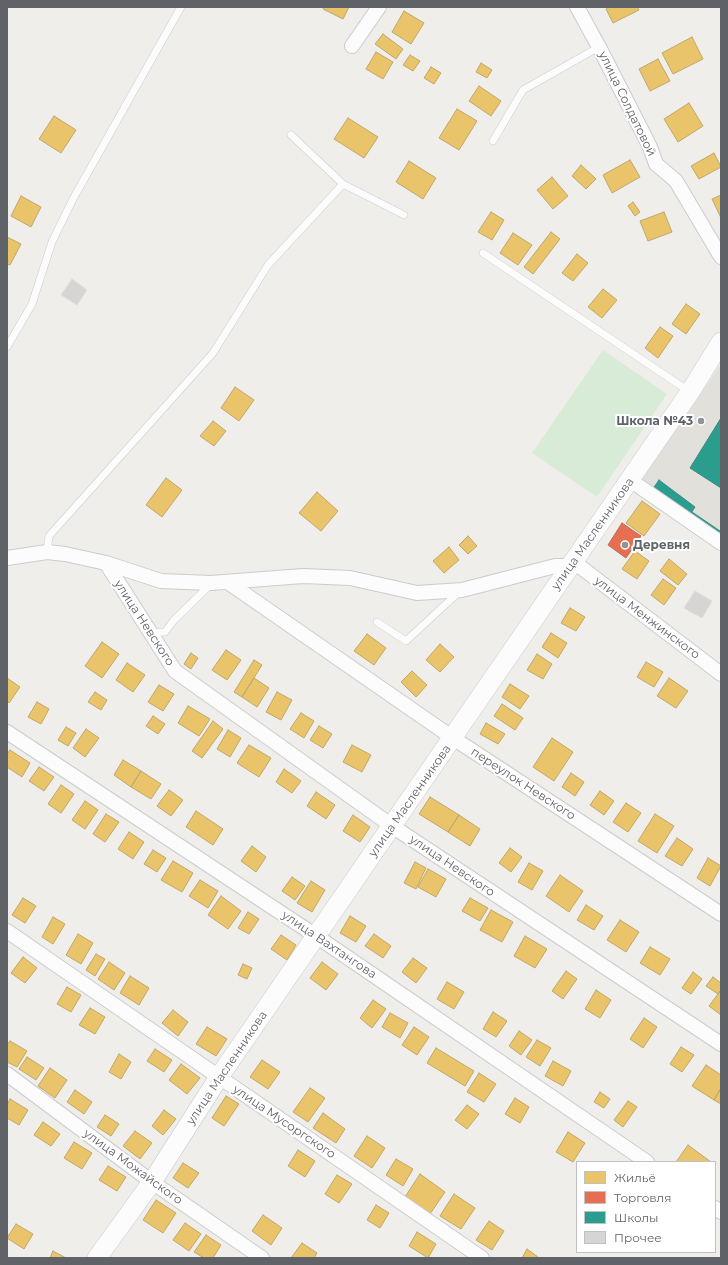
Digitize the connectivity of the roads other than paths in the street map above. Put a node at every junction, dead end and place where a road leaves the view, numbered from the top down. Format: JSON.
{"nodes":[{"id":1,"x":181,"y":7,"type":"edge"},
{"id":2,"x":379,"y":7,"type":"edge"},
{"id":3,"x":577,"y":7,"type":"edge"},
{"id":4,"x":352,"y":46,"type":"dead end"},
{"id":5,"x":599,"y":47,"type":"junction"},
{"id":6,"x":291,"y":135,"type":"dead end"},
{"id":7,"x":494,"y":141,"type":"dead end"},
{"id":8,"x":343,"y":184,"type":"junction"},
{"id":9,"x":404,"y":215,"type":"dead end"},
{"id":10,"x":483,"y":253,"type":"dead end"},
{"id":11,"x":721,"y":257,"type":"edge"},
{"id":12,"x":721,"y":342,"type":"edge"},
{"id":13,"x":7,"y":347,"type":"edge"},
{"id":14,"x":690,"y":392,"type":"junction"},
{"id":15,"x":630,"y":480,"type":"junction"},
{"id":16,"x":721,"y":543,"type":"edge"},
{"id":17,"x":47,"y":552,"type":"junction"},
{"id":18,"x":8,"y":556,"type":"edge"},
{"id":19,"x":106,"y":563,"type":"junction"},
{"id":20,"x":572,"y":564,"type":"junction"},
{"id":21,"x":229,"y":583,"type":"junction"},
{"id":22,"x":211,"y":584,"type":"junction"},
{"id":23,"x":462,"y":590,"type":"junction"},
{"id":24,"x":377,"y":622,"type":"dead end"},
{"id":25,"x":150,"y":633,"type":"junction"},
{"id":26,"x":721,"y":674,"type":"edge"},
{"id":27,"x":7,"y":732,"type":"edge"},
{"id":28,"x":453,"y":738,"type":"junction"},
{"id":29,"x":392,"y":826,"type":"junction"},
{"id":30,"x":721,"y":914,"type":"edge"},
{"id":31,"x":7,"y":931,"type":"edge"},
{"id":32,"x":316,"y":936,"type":"junction"},
{"id":33,"x":721,"y":1044,"type":"edge"},
{"id":34,"x":7,"y":1074,"type":"edge"},
{"id":35,"x":219,"y":1077,"type":"junction"},
{"id":36,"x":646,"y":1161,"type":"edge"},
{"id":37,"x":152,"y":1182,"type":"junction"},
{"id":38,"x":97,"y":1258,"type":"edge"},
{"id":39,"x":262,"y":1258,"type":"edge"},
{"id":40,"x":482,"y":1258,"type":"edge"}],
"edges":[{"from":1,"to":13,"type":"lane"},
{"from":2,"to":4,"type":"street"},
{"from":3,"to":5,"type":"street","name":"улица Солдатовой"},
{"from":5,"to":7,"type":"lane"},
{"from":5,"to":11,"type":"street","name":"улица Солдатовой"},
{"from":6,"to":8,"type":"lane"},
{"from":8,"to":9,"type":"lane"},
{"from":8,"to":17,"type":"lane"},
{"from":10,"to":14,"type":"lane"},
{"from":12,"to":14,"type":"street","name":"улица Масленникова"},
{"from":14,"to":15,"type":"street","name":"улица Масленникова"},
{"from":15,"to":16,"type":"street"},
{"from":15,"to":20,"type":"street","name":"улица Масленникова"},
{"from":17,"to":18,"type":"street"},
{"from":17,"to":19,"type":"street"},
{"from":19,"to":22,"type":"street"},
{"from":19,"to":25,"type":"street","name":"улица Невского"},
{"from":20,"to":23,"type":"street"},
{"from":20,"to":26,"type":"street","name":"улица Менжинского"},
{"from":20,"to":28,"type":"street","name":"улица Масленникова"},
{"from":21,"to":22,"type":"street"},
{"from":21,"to":23,"type":"street"},
{"from":21,"to":28,"type":"street","name":"переулок Невского"},
{"from":22,"to":25,"type":"lane"},
{"from":23,"to":24,"type":"lane"},
{"from":25,"to":29,"type":"street","name":"улица Невского"},
{"from":27,"to":32,"type":"street","name":"улица Вахтангова"},
{"from":28,"to":29,"type":"street","name":"улица Масленникова"},
{"from":28,"to":30,"type":"street","name":"переулок Невского"},
{"from":29,"to":32,"type":"street","name":"улица Масленникова"},
{"from":29,"to":33,"type":"street","name":"улица Невского"},
{"from":31,"to":35,"type":"street","name":"улица Мусоргского"},
{"from":32,"to":35,"type":"street","name":"улица Масленникова"},
{"from":32,"to":36,"type":"street","name":"улица Вахтангова"},
{"from":34,"to":37,"type":"street","name":"улица Можайского"},
{"from":35,"to":37,"type":"street","name":"улица Масленникова"},
{"from":35,"to":40,"type":"street","name":"улица Мусоргского"},
{"from":37,"to":38,"type":"street","name":"улица Масленникова"},
{"from":37,"to":39,"type":"street","name":"улица Можайского"}]}
